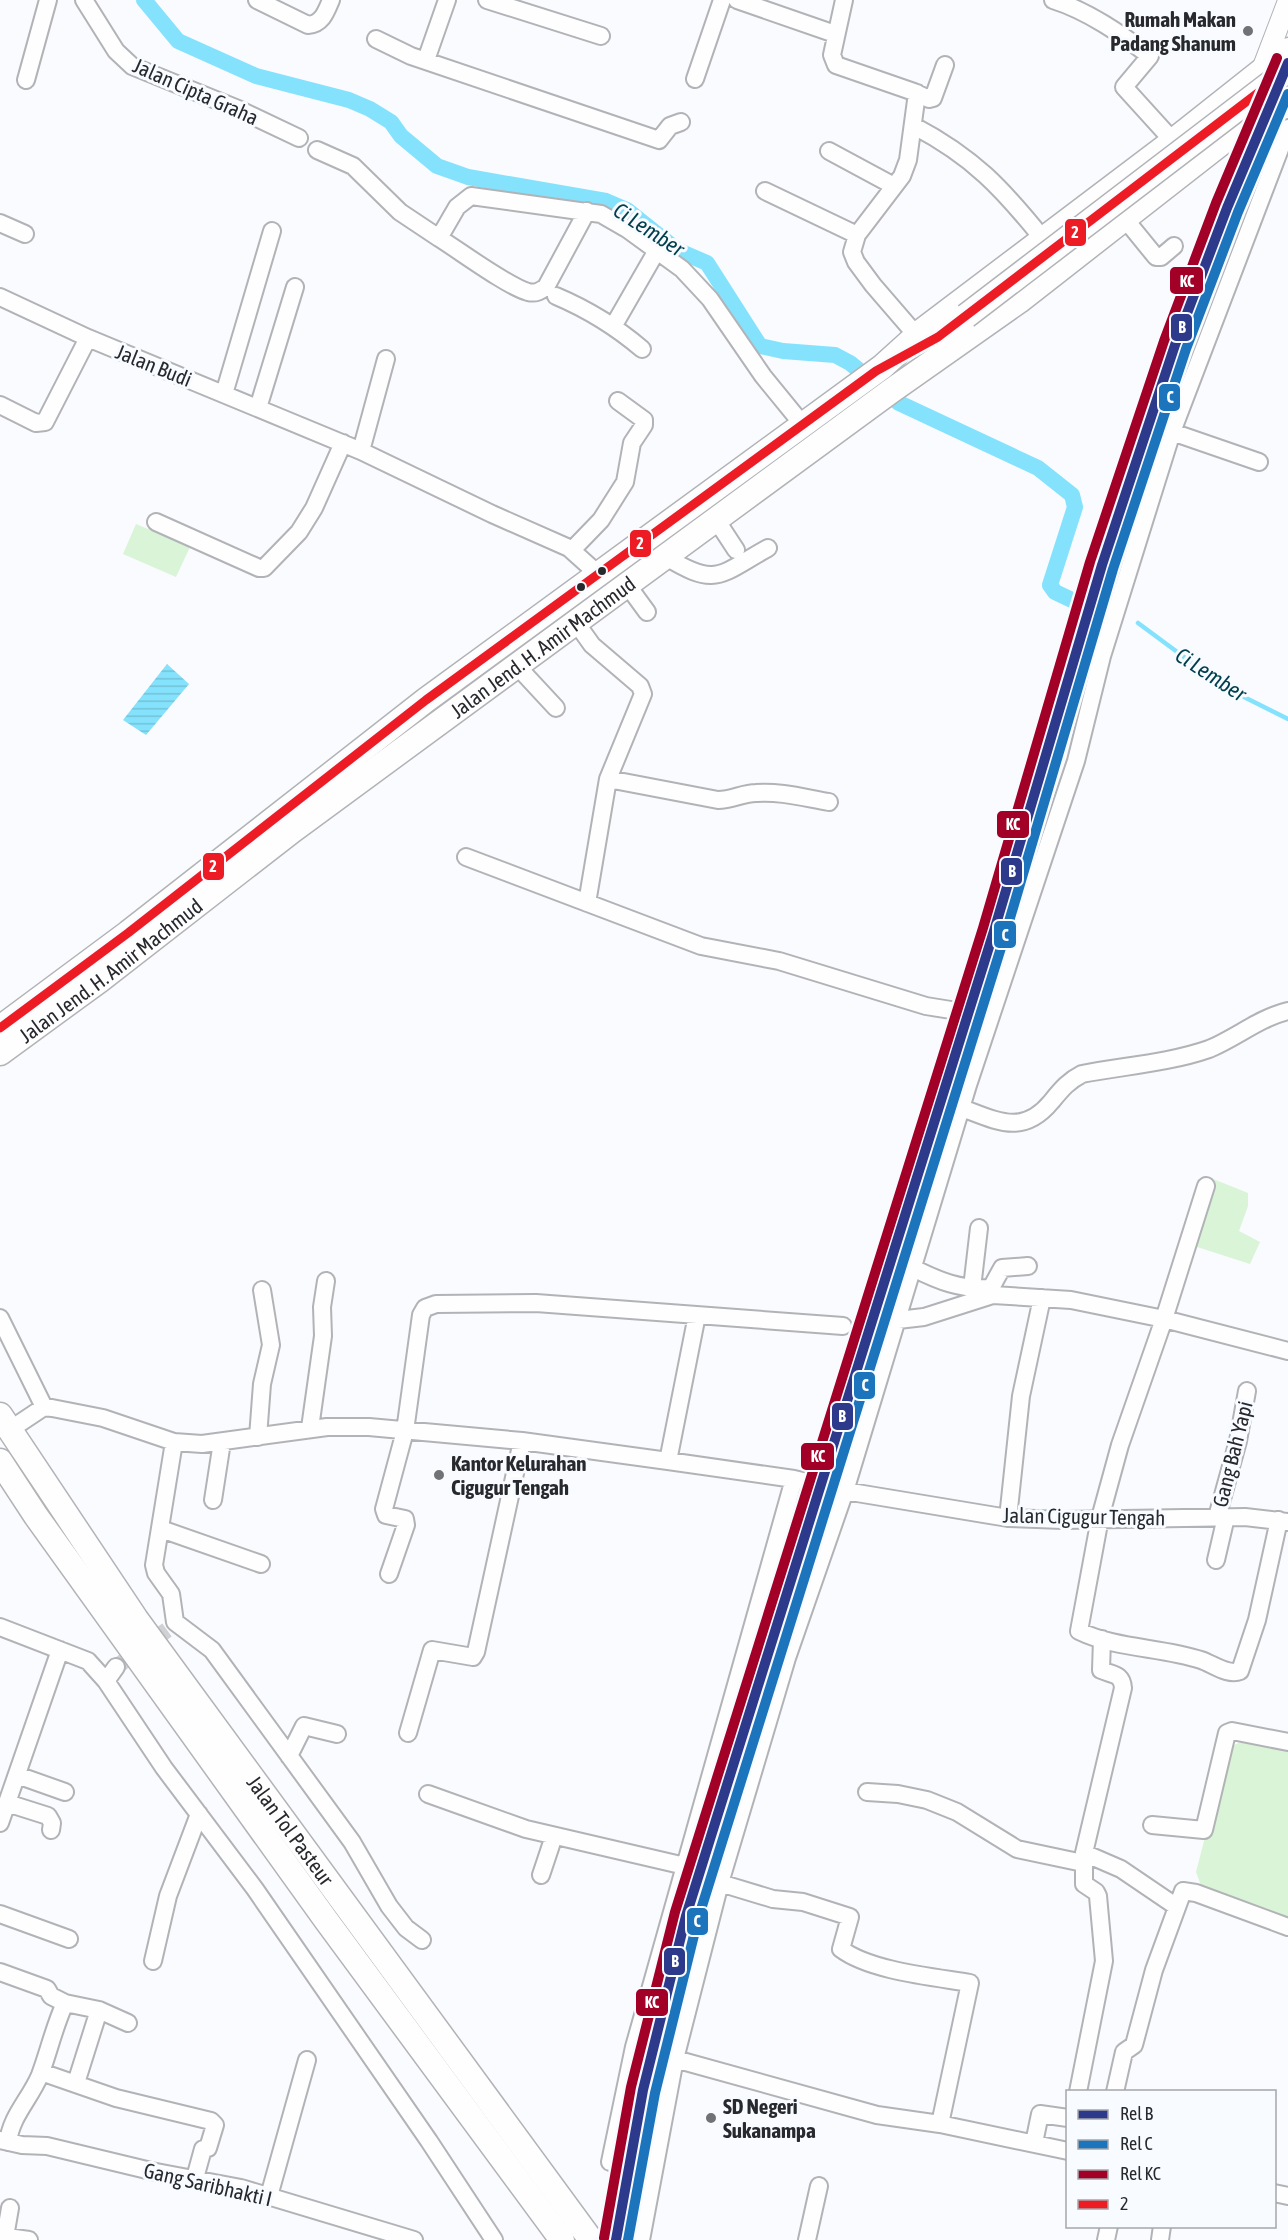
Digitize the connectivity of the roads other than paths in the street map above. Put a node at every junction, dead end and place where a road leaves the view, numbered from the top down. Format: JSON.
{"nodes":[{"id":1,"x":48,"y":0,"type":"edge"},
{"id":2,"x":84,"y":0,"type":"edge"},
{"id":3,"x":257,"y":0,"type":"edge"},
{"id":4,"x":331,"y":0,"type":"edge"},
{"id":5,"x":447,"y":0,"type":"edge"},
{"id":6,"x":722,"y":0,"type":"edge"},
{"id":7,"x":737,"y":0,"type":"edge"},
{"id":8,"x":844,"y":0,"type":"edge"},
{"id":9,"x":1053,"y":0,"type":"edge"},
{"id":10,"x":1288,"y":1,"type":"edge"},
{"id":11,"x":498,"y":2,"type":"edge"},
{"id":12,"x":835,"y":34,"type":"junction"},
{"id":13,"x":600,"y":36,"type":"dead end"},
{"id":14,"x":376,"y":39,"type":"dead end"},
{"id":15,"x":1288,"y":50,"type":"edge"},
{"id":16,"x":426,"y":60,"type":"junction"},
{"id":17,"x":945,"y":64,"type":"dead end"},
{"id":18,"x":1262,"y":70,"type":"junction"},
{"id":19,"x":1288,"y":70,"type":"edge"},
{"id":20,"x":695,"y":79,"type":"dead end"},
{"id":21,"x":26,"y":80,"type":"dead end"},
{"id":22,"x":1288,"y":91,"type":"edge"},
{"id":23,"x":917,"y":93,"type":"junction"},
{"id":24,"x":681,"y":122,"type":"dead end"},
{"id":25,"x":914,"y":126,"type":"junction"},
{"id":26,"x":1288,"y":128,"type":"edge"},
{"id":27,"x":299,"y":138,"type":"dead end"},
{"id":28,"x":1173,"y":141,"type":"junction"},
{"id":29,"x":1225,"y":141,"type":"junction"},
{"id":30,"x":317,"y":150,"type":"dead end"},
{"id":31,"x":829,"y":151,"type":"dead end"},
{"id":32,"x":1193,"y":165,"type":"junction"},
{"id":33,"x":894,"y":186,"type":"junction"},
{"id":34,"x":765,"y":191,"type":"dead end"},
{"id":35,"x":586,"y":211,"type":"junction"},
{"id":36,"x":1125,"y":219,"type":"junction"},
{"id":37,"x":0,"y":223,"type":"edge"},
{"id":38,"x":272,"y":231,"type":"dead end"},
{"id":39,"x":25,"y":234,"type":"dead end"},
{"id":40,"x":857,"y":236,"type":"junction"},
{"id":41,"x":439,"y":238,"type":"junction"},
{"id":42,"x":1043,"y":239,"type":"junction"},
{"id":43,"x":1174,"y":246,"type":"dead end"},
{"id":44,"x":656,"y":252,"type":"junction"},
{"id":45,"x":295,"y":287,"type":"dead end"},
{"id":46,"x":556,"y":296,"type":"dead end"},
{"id":47,"x":2,"y":303,"type":"edge"},
{"id":48,"x":614,"y":326,"type":"junction"},
{"id":49,"x":928,"y":336,"type":"junction"},
{"id":50,"x":88,"y":338,"type":"junction"},
{"id":51,"x":642,"y":349,"type":"dead end"},
{"id":52,"x":386,"y":358,"type":"dead end"},
{"id":53,"x":893,"y":390,"type":"junction"},
{"id":54,"x":224,"y":394,"type":"junction"},
{"id":55,"x":618,"y":401,"type":"dead end"},
{"id":56,"x":0,"y":405,"type":"edge"},
{"id":57,"x":258,"y":408,"type":"junction"},
{"id":58,"x":803,"y":425,"type":"junction"},
{"id":59,"x":1172,"y":432,"type":"junction"},
{"id":60,"x":344,"y":444,"type":"junction"},
{"id":61,"x":361,"y":451,"type":"junction"},
{"id":62,"x":1259,"y":462,"type":"dead end"},
{"id":63,"x":717,"y":521,"type":"junction"},
{"id":64,"x":156,"y":522,"type":"dead end"},
{"id":65,"x":768,"y":548,"type":"dead end"},
{"id":66,"x":572,"y":550,"type":"junction"},
{"id":67,"x":736,"y":550,"type":"dead end"},
{"id":68,"x":666,"y":557,"type":"junction"},
{"id":69,"x":598,"y":574,"type":"junction"},
{"id":70,"x":628,"y":586,"type":"junction"},
{"id":71,"x":647,"y":612,"type":"dead end"},
{"id":72,"x":577,"y":624,"type":"junction"},
{"id":73,"x":517,"y":666,"type":"junction"},
{"id":74,"x":426,"y":700,"type":"junction"},
{"id":75,"x":556,"y":708,"type":"dead end"},
{"id":76,"x":442,"y":720,"type":"junction"},
{"id":77,"x":608,"y":779,"type":"junction"},
{"id":78,"x":829,"y":802,"type":"dead end"},
{"id":79,"x":466,"y":856,"type":"dead end"},
{"id":80,"x":587,"y":903,"type":"junction"},
{"id":81,"x":957,"y":1011,"type":"dead end"},
{"id":82,"x":1288,"y":1011,"type":"edge"},
{"id":83,"x":0,"y":1028,"type":"edge"},
{"id":84,"x":0,"y":1053,"type":"edge"},
{"id":85,"x":962,"y":1108,"type":"junction"},
{"id":86,"x":1206,"y":1186,"type":"dead end"},
{"id":87,"x":979,"y":1227,"type":"dead end"},
{"id":88,"x":1028,"y":1266,"type":"dead end"},
{"id":89,"x":913,"y":1268,"type":"junction"},
{"id":90,"x":326,"y":1281,"type":"dead end"},
{"id":91,"x":972,"y":1288,"type":"junction"},
{"id":92,"x":262,"y":1290,"type":"dead end"},
{"id":93,"x":1042,"y":1298,"type":"junction"},
{"id":94,"x":697,"y":1315,"type":"junction"},
{"id":95,"x":0,"y":1318,"type":"edge"},
{"id":96,"x":1164,"y":1319,"type":"junction"},
{"id":97,"x":898,"y":1320,"type":"junction"},
{"id":98,"x":843,"y":1326,"type":"dead end"},
{"id":99,"x":1288,"y":1352,"type":"edge"},
{"id":100,"x":1247,"y":1391,"type":"dead end"},
{"id":101,"x":44,"y":1407,"type":"junction"},
{"id":102,"x":10,"y":1419,"type":"edge"},
{"id":103,"x":310,"y":1428,"type":"junction"},
{"id":104,"x":405,"y":1431,"type":"junction"},
{"id":105,"x":258,"y":1437,"type":"junction"},
{"id":106,"x":174,"y":1442,"type":"junction"},
{"id":107,"x":222,"y":1442,"type":"junction"},
{"id":108,"x":522,"y":1442,"type":"junction"},
{"id":109,"x":0,"y":1461,"type":"edge"},
{"id":110,"x":668,"y":1461,"type":"junction"},
{"id":111,"x":794,"y":1479,"type":"junction"},
{"id":112,"x":845,"y":1491,"type":"junction"},
{"id":113,"x":213,"y":1500,"type":"dead end"},
{"id":114,"x":1222,"y":1517,"type":"junction"},
{"id":115,"x":1008,"y":1518,"type":"junction"},
{"id":116,"x":1100,"y":1518,"type":"junction"},
{"id":117,"x":1283,"y":1521,"type":"edge"},
{"id":118,"x":161,"y":1529,"type":"junction"},
{"id":119,"x":1215,"y":1560,"type":"dead end"},
{"id":120,"x":261,"y":1564,"type":"dead end"},
{"id":121,"x":389,"y":1574,"type":"dead end"},
{"id":122,"x":0,"y":1627,"type":"edge"},
{"id":123,"x":1102,"y":1639,"type":"junction"},
{"id":124,"x":60,"y":1650,"type":"junction"},
{"id":125,"x":116,"y":1666,"type":"tunnel mouth"},
{"id":126,"x":106,"y":1681,"type":"junction"},
{"id":127,"x":408,"y":1733,"type":"dead end"},
{"id":128,"x":337,"y":1734,"type":"dead end"},
{"id":129,"x":1288,"y":1742,"type":"edge"},
{"id":130,"x":290,"y":1755,"type":"junction"},
{"id":131,"x":10,"y":1781,"type":"edge"},
{"id":132,"x":65,"y":1792,"type":"dead end"},
{"id":133,"x":867,"y":1792,"type":"dead end"},
{"id":134,"x":428,"y":1794,"type":"dead end"},
{"id":135,"x":268,"y":1799,"type":"junction"},
{"id":136,"x":7,"y":1803,"type":"junction"},
{"id":137,"x":199,"y":1814,"type":"junction"},
{"id":138,"x":250,"y":1815,"type":"junction"},
{"id":139,"x":0,"y":1823,"type":"edge"},
{"id":140,"x":1152,"y":1825,"type":"dead end"},
{"id":141,"x":51,"y":1830,"type":"dead end"},
{"id":142,"x":554,"y":1836,"type":"junction"},
{"id":143,"x":1083,"y":1858,"type":"junction"},
{"id":144,"x":685,"y":1866,"type":"junction"},
{"id":145,"x":541,"y":1875,"type":"dead end"},
{"id":146,"x":720,"y":1883,"type":"junction"},
{"id":147,"x":1177,"y":1907,"type":"junction"},
{"id":148,"x":0,"y":1914,"type":"edge"},
{"id":149,"x":1288,"y":1927,"type":"edge"},
{"id":150,"x":69,"y":1939,"type":"dead end"},
{"id":151,"x":422,"y":1940,"type":"dead end"},
{"id":152,"x":153,"y":1961,"type":"dead end"},
{"id":153,"x":0,"y":1972,"type":"edge"},
{"id":154,"x":65,"y":2003,"type":"junction"},
{"id":155,"x":99,"y":2010,"type":"junction"},
{"id":156,"x":128,"y":2023,"type":"dead end"},
{"id":157,"x":675,"y":2059,"type":"junction"},
{"id":158,"x":307,"y":2060,"type":"dead end"},
{"id":159,"x":41,"y":2072,"type":"junction"},
{"id":160,"x":75,"y":2083,"type":"junction"},
{"id":161,"x":1078,"y":2090,"type":"edge"},
{"id":162,"x":1115,"y":2090,"type":"edge"},
{"id":163,"x":1066,"y":2118,"type":"edge"},
{"id":164,"x":940,"y":2124,"type":"junction"},
{"id":165,"x":4,"y":2141,"type":"edge"},
{"id":166,"x":1034,"y":2143,"type":"junction"},
{"id":167,"x":1066,"y":2151,"type":"edge"},
{"id":168,"x":610,"y":2162,"type":"dead end"},
{"id":169,"x":195,"y":2178,"type":"junction"},
{"id":170,"x":819,"y":2186,"type":"dead end"},
{"id":171,"x":270,"y":2196,"type":"junction"},
{"id":172,"x":10,"y":2208,"type":"dead end"},
{"id":173,"x":2,"y":2236,"type":"edge"},
{"id":174,"x":590,"y":2238,"type":"edge"},
{"id":175,"x":29,"y":2240,"type":"edge"},
{"id":176,"x":414,"y":2240,"type":"edge"},
{"id":177,"x":494,"y":2240,"type":"edge"},
{"id":178,"x":562,"y":2240,"type":"edge"},
{"id":179,"x":641,"y":2240,"type":"edge"},
{"id":180,"x":807,"y":2240,"type":"edge"}],
"edges":[{"from":1,"to":21,"type":"street"},
{"from":2,"to":27,"type":"street","name":"Jalan Cipta Graha"},
{"from":3,"to":4,"type":"street"},
{"from":5,"to":16,"type":"street"},
{"from":6,"to":20,"type":"street"},
{"from":7,"to":12,"type":"street"},
{"from":8,"to":12,"type":"street"},
{"from":9,"to":28,"type":"street"},
{"from":10,"to":18,"type":"main road"},
{"from":11,"to":13,"type":"street"},
{"from":12,"to":23,"type":"street"},
{"from":14,"to":16,"type":"street"},
{"from":15,"to":18,"type":"highway"},
{"from":16,"to":24,"type":"street"},
{"from":17,"to":23,"type":"street"},
{"from":18,"to":28,"type":"highway"},
{"from":18,"to":29,"type":"main road"},
{"from":19,"to":49,"type":"highway","bridge":true},
{"from":22,"to":29,"type":"highway","name":"Jalan Jend. H. Amir Machmud"},
{"from":23,"to":25,"type":"street"},
{"from":25,"to":33,"type":"street"},
{"from":25,"to":42,"type":"street"},
{"from":26,"to":59,"type":"street"},
{"from":28,"to":32,"type":"highway"},
{"from":28,"to":42,"type":"highway"},
{"from":29,"to":32,"type":"highway","name":"Jalan Jend. H. Amir Machmud"},
{"from":30,"to":41,"type":"street"},
{"from":31,"to":33,"type":"street"},
{"from":32,"to":36,"type":"highway","name":"Jalan Jend. H. Amir Machmud"},
{"from":33,"to":40,"type":"street"},
{"from":34,"to":40,"type":"street"},
{"from":35,"to":41,"type":"street"},
{"from":35,"to":41,"type":"street"},
{"from":35,"to":44,"type":"street"},
{"from":36,"to":43,"type":"street"},
{"from":36,"to":53,"type":"highway","name":"Jalan Jend. H. Amir Machmud"},
{"from":37,"to":39,"type":"street"},
{"from":38,"to":54,"type":"street"},
{"from":40,"to":49,"type":"street"},
{"from":42,"to":49,"type":"highway"},
{"from":44,"to":48,"type":"street"},
{"from":44,"to":58,"type":"street"},
{"from":45,"to":57,"type":"street"},
{"from":46,"to":48,"type":"street"},
{"from":47,"to":50,"type":"street","name":"Jalan Budi"},
{"from":48,"to":51,"type":"street"},
{"from":49,"to":53,"type":"highway"},
{"from":49,"to":58,"type":"highway","name":"Jalan Jend. H. Amir Machmud"},
{"from":50,"to":54,"type":"street","name":"Jalan Budi"},
{"from":50,"to":56,"type":"street"},
{"from":52,"to":61,"type":"street"},
{"from":53,"to":63,"type":"highway","name":"Jalan Jend. H. Amir Machmud"},
{"from":54,"to":57,"type":"street","name":"Jalan Budi"},
{"from":55,"to":66,"type":"street"},
{"from":57,"to":60,"type":"street","name":"Jalan Budi"},
{"from":58,"to":69,"type":"highway","name":"Jalan Jend. H. Amir Machmud"},
{"from":59,"to":62,"type":"street"},
{"from":59,"to":85,"type":"street"},
{"from":60,"to":61,"type":"street","name":"Jalan Budi"},
{"from":60,"to":64,"type":"street"},
{"from":61,"to":66,"type":"street","name":"Jalan Budi"},
{"from":63,"to":67,"type":"street"},
{"from":63,"to":68,"type":"highway","name":"Jalan Jend. H. Amir Machmud"},
{"from":65,"to":68,"type":"street"},
{"from":66,"to":69,"type":"street","name":"Jalan Budi"},
{"from":68,"to":70,"type":"highway","name":"Jalan Jend. H. Amir Machmud"},
{"from":69,"to":74,"type":"highway","name":"Jalan Jend. H. Amir Machmud"},
{"from":70,"to":71,"type":"street"},
{"from":70,"to":72,"type":"highway","name":"Jalan Jend. H. Amir Machmud"},
{"from":72,"to":73,"type":"highway","name":"Jalan Jend. H. Amir Machmud"},
{"from":72,"to":77,"type":"street"},
{"from":73,"to":75,"type":"street"},
{"from":73,"to":76,"type":"highway","name":"Jalan Jend. H. Amir Machmud"},
{"from":74,"to":76,"type":"highway"},
{"from":74,"to":83,"type":"highway","name":"Jalan Jend. H. Amir Machmud"},
{"from":76,"to":84,"type":"highway","name":"Jalan Jend. H. Amir Machmud"},
{"from":77,"to":78,"type":"street"},
{"from":77,"to":80,"type":"street"},
{"from":79,"to":80,"type":"street"},
{"from":80,"to":81,"type":"street"},
{"from":82,"to":85,"type":"street"},
{"from":85,"to":89,"type":"street"},
{"from":86,"to":96,"type":"street"},
{"from":87,"to":91,"type":"street"},
{"from":88,"to":91,"type":"street"},
{"from":89,"to":91,"type":"street"},
{"from":89,"to":97,"type":"street"},
{"from":90,"to":103,"type":"street"},
{"from":92,"to":105,"type":"street"},
{"from":93,"to":96,"type":"street"},
{"from":93,"to":97,"type":"street"},
{"from":93,"to":115,"type":"street"},
{"from":94,"to":98,"type":"street"},
{"from":94,"to":104,"type":"street"},
{"from":94,"to":110,"type":"street"},
{"from":95,"to":101,"type":"street"},
{"from":96,"to":99,"type":"street"},
{"from":96,"to":116,"type":"street"},
{"from":97,"to":112,"type":"street"},
{"from":100,"to":114,"type":"street","name":"Gang Bah Yapi"},
{"from":101,"to":102,"type":"street"},
{"from":101,"to":106,"type":"street","name":"Jalan Cigugur Tengah"},
{"from":102,"to":135,"type":"highway","name":"Jalan Tol Pasteur"},
{"from":103,"to":104,"type":"street","name":"Jalan Cigugur Tengah"},
{"from":103,"to":105,"type":"street","name":"Jalan Cigugur Tengah"},
{"from":104,"to":108,"type":"street","name":"Jalan Cigugur Tengah"},
{"from":104,"to":121,"type":"street"},
{"from":105,"to":107,"type":"street","name":"Jalan Cigugur Tengah"},
{"from":106,"to":107,"type":"street","name":"Jalan Cigugur Tengah"},
{"from":106,"to":118,"type":"street"},
{"from":107,"to":113,"type":"street"},
{"from":108,"to":110,"type":"street","name":"Jalan Cigugur Tengah"},
{"from":108,"to":127,"type":"street"},
{"from":109,"to":138,"type":"highway","name":"Jalan Tol Pasteur"},
{"from":110,"to":111,"type":"street","name":"Jalan Cigugur Tengah"},
{"from":111,"to":112,"type":"street","name":"Jalan Cigugur Tengah"},
{"from":111,"to":144,"type":"street"},
{"from":112,"to":115,"type":"street","name":"Jalan Cigugur Tengah"},
{"from":112,"to":146,"type":"street"},
{"from":114,"to":116,"type":"street","name":"Jalan Cigugur Tengah"},
{"from":114,"to":117,"type":"street","name":"Jalan Cigugur Tengah"},
{"from":114,"to":119,"type":"street","name":"Gang Bah Yapi"},
{"from":115,"to":116,"type":"street","name":"Jalan Cigugur Tengah"},
{"from":116,"to":123,"type":"street"},
{"from":117,"to":123,"type":"street"},
{"from":118,"to":120,"type":"street"},
{"from":118,"to":130,"type":"street"},
{"from":122,"to":124,"type":"street"},
{"from":123,"to":143,"type":"street"},
{"from":124,"to":126,"type":"street"},
{"from":124,"to":131,"type":"street"},
{"from":125,"to":126,"type":"street"},
{"from":126,"to":137,"type":"street"},
{"from":128,"to":130,"type":"street"},
{"from":129,"to":140,"type":"street"},
{"from":130,"to":151,"type":"street"},
{"from":131,"to":132,"type":"street"},
{"from":131,"to":136,"type":"street"},
{"from":133,"to":143,"type":"street"},
{"from":134,"to":142,"type":"street"},
{"from":135,"to":138,"type":"highway"},
{"from":135,"to":174,"type":"highway","name":"Jalan Tol Pasteur"},
{"from":136,"to":139,"type":"street"},
{"from":136,"to":141,"type":"street"},
{"from":137,"to":152,"type":"street"},
{"from":137,"to":177,"type":"street"},
{"from":138,"to":178,"type":"highway","name":"Jalan Tol Pasteur"},
{"from":142,"to":144,"type":"street"},
{"from":142,"to":145,"type":"street"},
{"from":143,"to":147,"type":"street"},
{"from":143,"to":161,"type":"street"},
{"from":144,"to":168,"type":"street"},
{"from":146,"to":157,"type":"street"},
{"from":146,"to":164,"type":"street"},
{"from":147,"to":149,"type":"street"},
{"from":147,"to":162,"type":"street"},
{"from":148,"to":150,"type":"street"},
{"from":153,"to":154,"type":"street"},
{"from":154,"to":155,"type":"street"},
{"from":154,"to":159,"type":"street"},
{"from":155,"to":156,"type":"street"},
{"from":155,"to":160,"type":"street"},
{"from":157,"to":164,"type":"street"},
{"from":157,"to":179,"type":"street"},
{"from":158,"to":171,"type":"street"},
{"from":159,"to":160,"type":"street"},
{"from":159,"to":165,"type":"street"},
{"from":160,"to":169,"type":"street"},
{"from":163,"to":166,"type":"street"},
{"from":164,"to":166,"type":"street"},
{"from":165,"to":169,"type":"street","name":"Gang Saribhakti I"},
{"from":166,"to":167,"type":"street"},
{"from":169,"to":171,"type":"street","name":"Gang Saribhakti I"},
{"from":170,"to":180,"type":"street"},
{"from":171,"to":176,"type":"street","name":"Gang Saribhakti I"},
{"from":172,"to":173,"type":"street"},
{"from":173,"to":175,"type":"street"}]}
